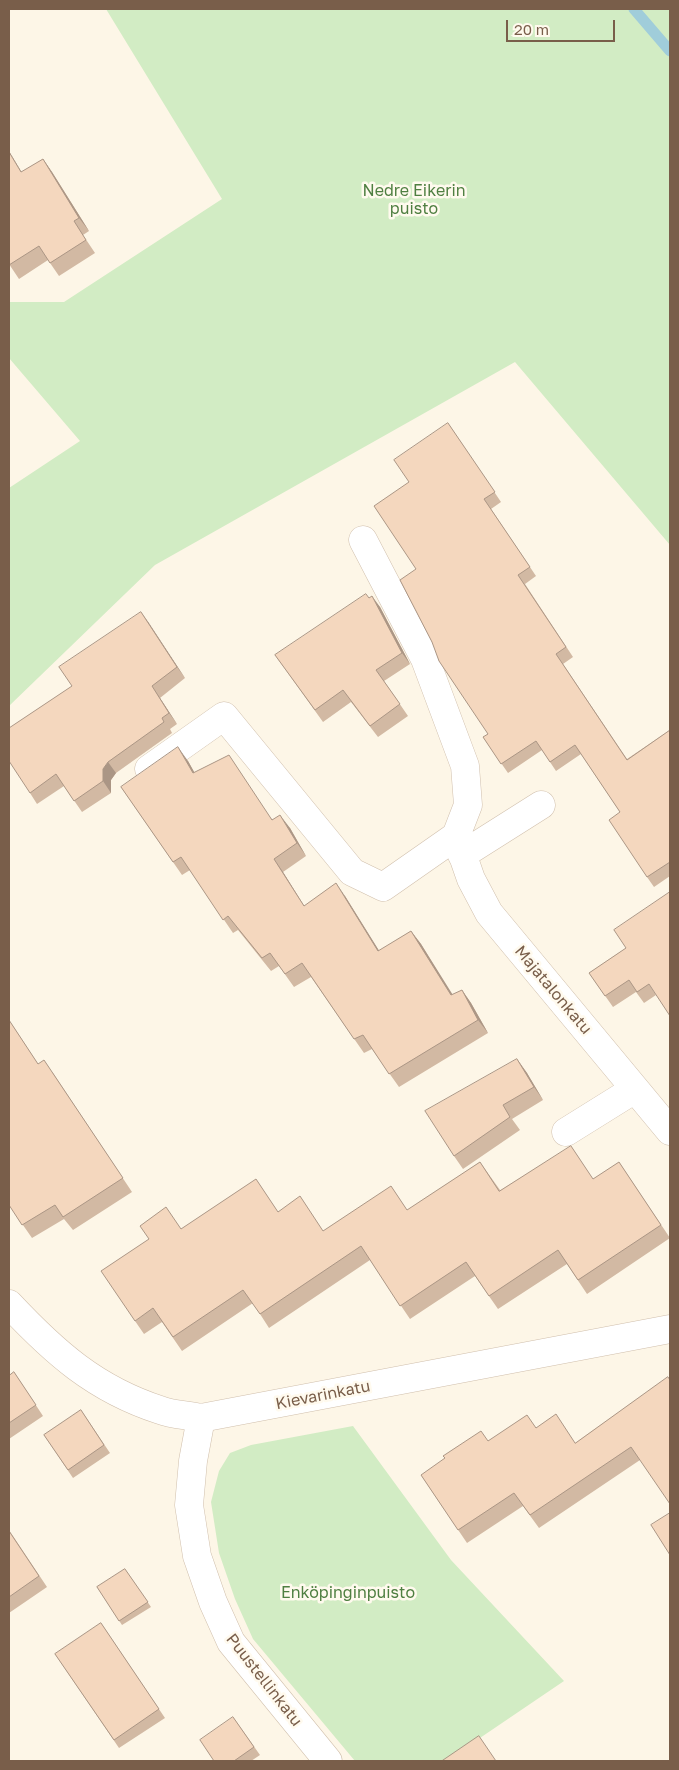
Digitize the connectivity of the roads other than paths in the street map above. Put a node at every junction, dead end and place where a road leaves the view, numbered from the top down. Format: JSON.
{"nodes":[{"id":1,"x":363,"y":540,"type":"dead end"},
{"id":2,"x":126,"y":786,"type":"edge"},
{"id":3,"x":541,"y":805,"type":"dead end"},
{"id":4,"x":459,"y":845,"type":"junction"},
{"id":5,"x":635,"y":1089,"type":"junction"},
{"id":6,"x":670,"y":1131,"type":"edge"},
{"id":7,"x":566,"y":1132,"type":"dead end"},
{"id":8,"x":9,"y":1304,"type":"edge"},
{"id":9,"x":670,"y":1329,"type":"edge"},
{"id":10,"x":201,"y":1418,"type":"junction"},
{"id":11,"x":328,"y":1761,"type":"edge"}],
"edges":[{"from":1,"to":4,"type":"street"},
{"from":2,"to":4,"type":"street"},
{"from":3,"to":4,"type":"street"},
{"from":4,"to":5,"type":"street","name":"Majatalonkatu"},
{"from":5,"to":6,"type":"street","name":"Majatalonkatu"},
{"from":5,"to":7,"type":"street"},
{"from":8,"to":10,"type":"street","name":"Kievarinkatu"},
{"from":9,"to":10,"type":"street","name":"Kievarinkatu"},
{"from":10,"to":11,"type":"street","name":"Puustellinkatu"}]}
